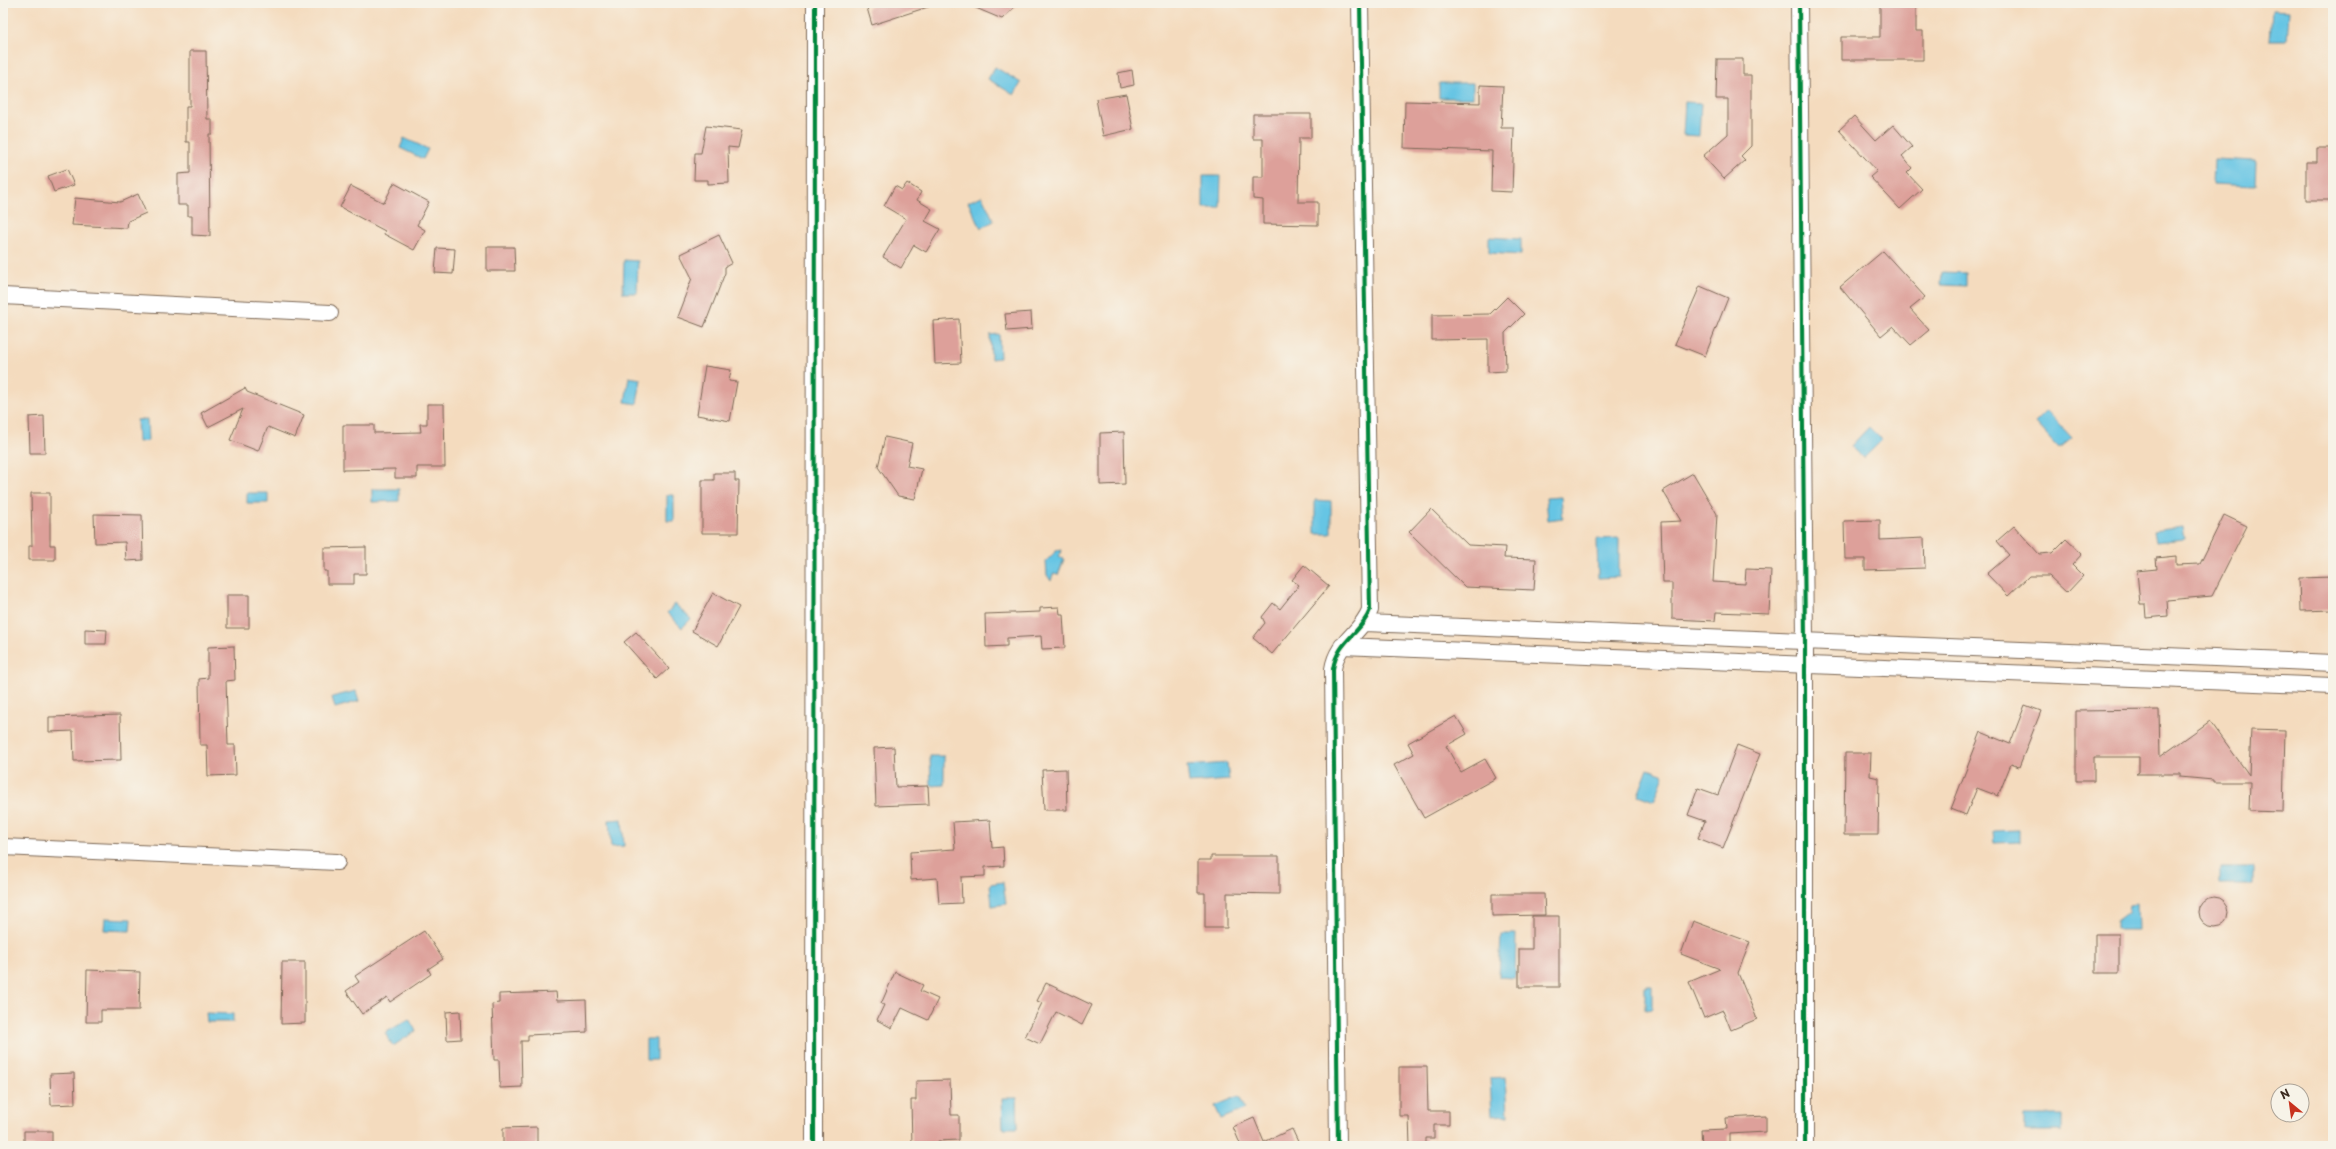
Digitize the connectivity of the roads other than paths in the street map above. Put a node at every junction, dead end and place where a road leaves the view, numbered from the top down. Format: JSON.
{"nodes":[{"id":1,"x":815,"y":3,"type":"edge"},
{"id":2,"x":1360,"y":3,"type":"edge"},
{"id":3,"x":1799,"y":3,"type":"edge"},
{"id":4,"x":3,"y":296,"type":"edge"},
{"id":5,"x":330,"y":313,"type":"dead end"},
{"id":6,"x":1365,"y":623,"type":"junction"},
{"id":7,"x":1805,"y":641,"type":"junction"},
{"id":8,"x":1342,"y":646,"type":"junction"},
{"id":9,"x":2333,"y":663,"type":"edge"},
{"id":10,"x":1805,"y":664,"type":"junction"},
{"id":11,"x":2333,"y":686,"type":"edge"},
{"id":12,"x":3,"y":847,"type":"edge"},
{"id":13,"x":337,"y":862,"type":"dead end"},
{"id":14,"x":814,"y":1146,"type":"edge"},
{"id":15,"x":1338,"y":1146,"type":"edge"},
{"id":16,"x":1805,"y":1146,"type":"edge"}],
"edges":[{"from":1,"to":14,"type":"street"},
{"from":2,"to":6,"type":"street"},
{"from":3,"to":7,"type":"street"},
{"from":4,"to":5,"type":"street"},
{"from":6,"to":7,"type":"street"},
{"from":6,"to":8,"type":"street"},
{"from":7,"to":9,"type":"street"},
{"from":7,"to":10,"type":"street"},
{"from":8,"to":10,"type":"street"},
{"from":8,"to":15,"type":"street"},
{"from":10,"to":11,"type":"street"},
{"from":10,"to":16,"type":"street"},
{"from":12,"to":13,"type":"street"}]}
